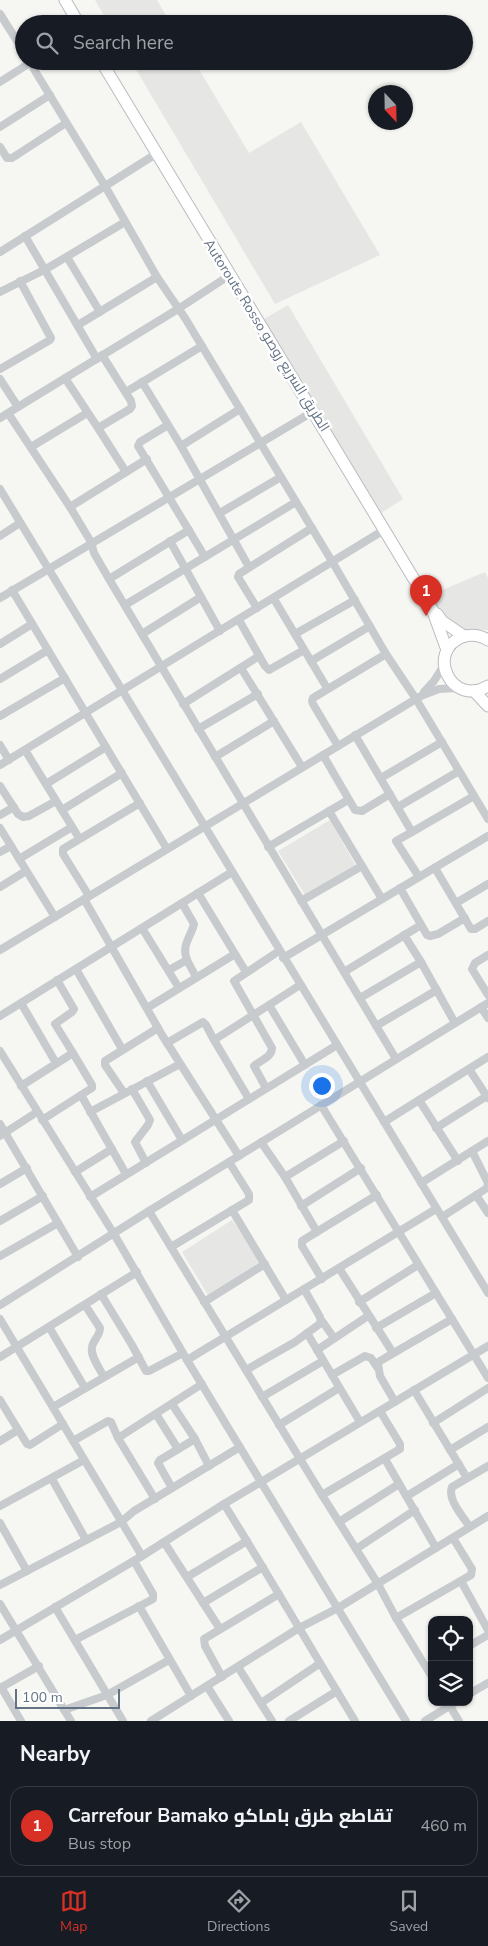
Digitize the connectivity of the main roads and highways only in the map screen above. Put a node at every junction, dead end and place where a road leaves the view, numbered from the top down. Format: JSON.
{"nodes":[{"id":1,"x":64,"y":0,"type":"edge"},
{"id":2,"x":73,"y":15,"type":"edge"},
{"id":3,"x":106,"y":70,"type":"edge"},
{"id":4,"x":432,"y":609,"type":"junction"},
{"id":5,"x":464,"y":636,"type":"junction"},
{"id":6,"x":488,"y":640,"type":"edge"},
{"id":7,"x":447,"y":650,"type":"junction"},
{"id":8,"x":488,"y":686,"type":"edge"},
{"id":9,"x":474,"y":691,"type":"junction"},
{"id":10,"x":488,"y":706,"type":"edge"}],
"edges":[{"from":1,"to":2,"type":"highway"},
{"from":3,"to":4,"type":"highway","name":"Autoroute Rosso الطريق السريع روصو"},
{"from":4,"to":5,"type":"highway","name":"Autoroute Rosso الطريق السريع روصو"},
{"from":4,"to":7,"type":"highway","name":"Autoroute Rosso الطريق السريع روصو"},
{"from":5,"to":6,"type":"highway"},
{"from":5,"to":7,"type":"highway"},
{"from":7,"to":9,"type":"highway"},
{"from":8,"to":9,"type":"highway"},
{"from":9,"to":10,"type":"highway"}]}
